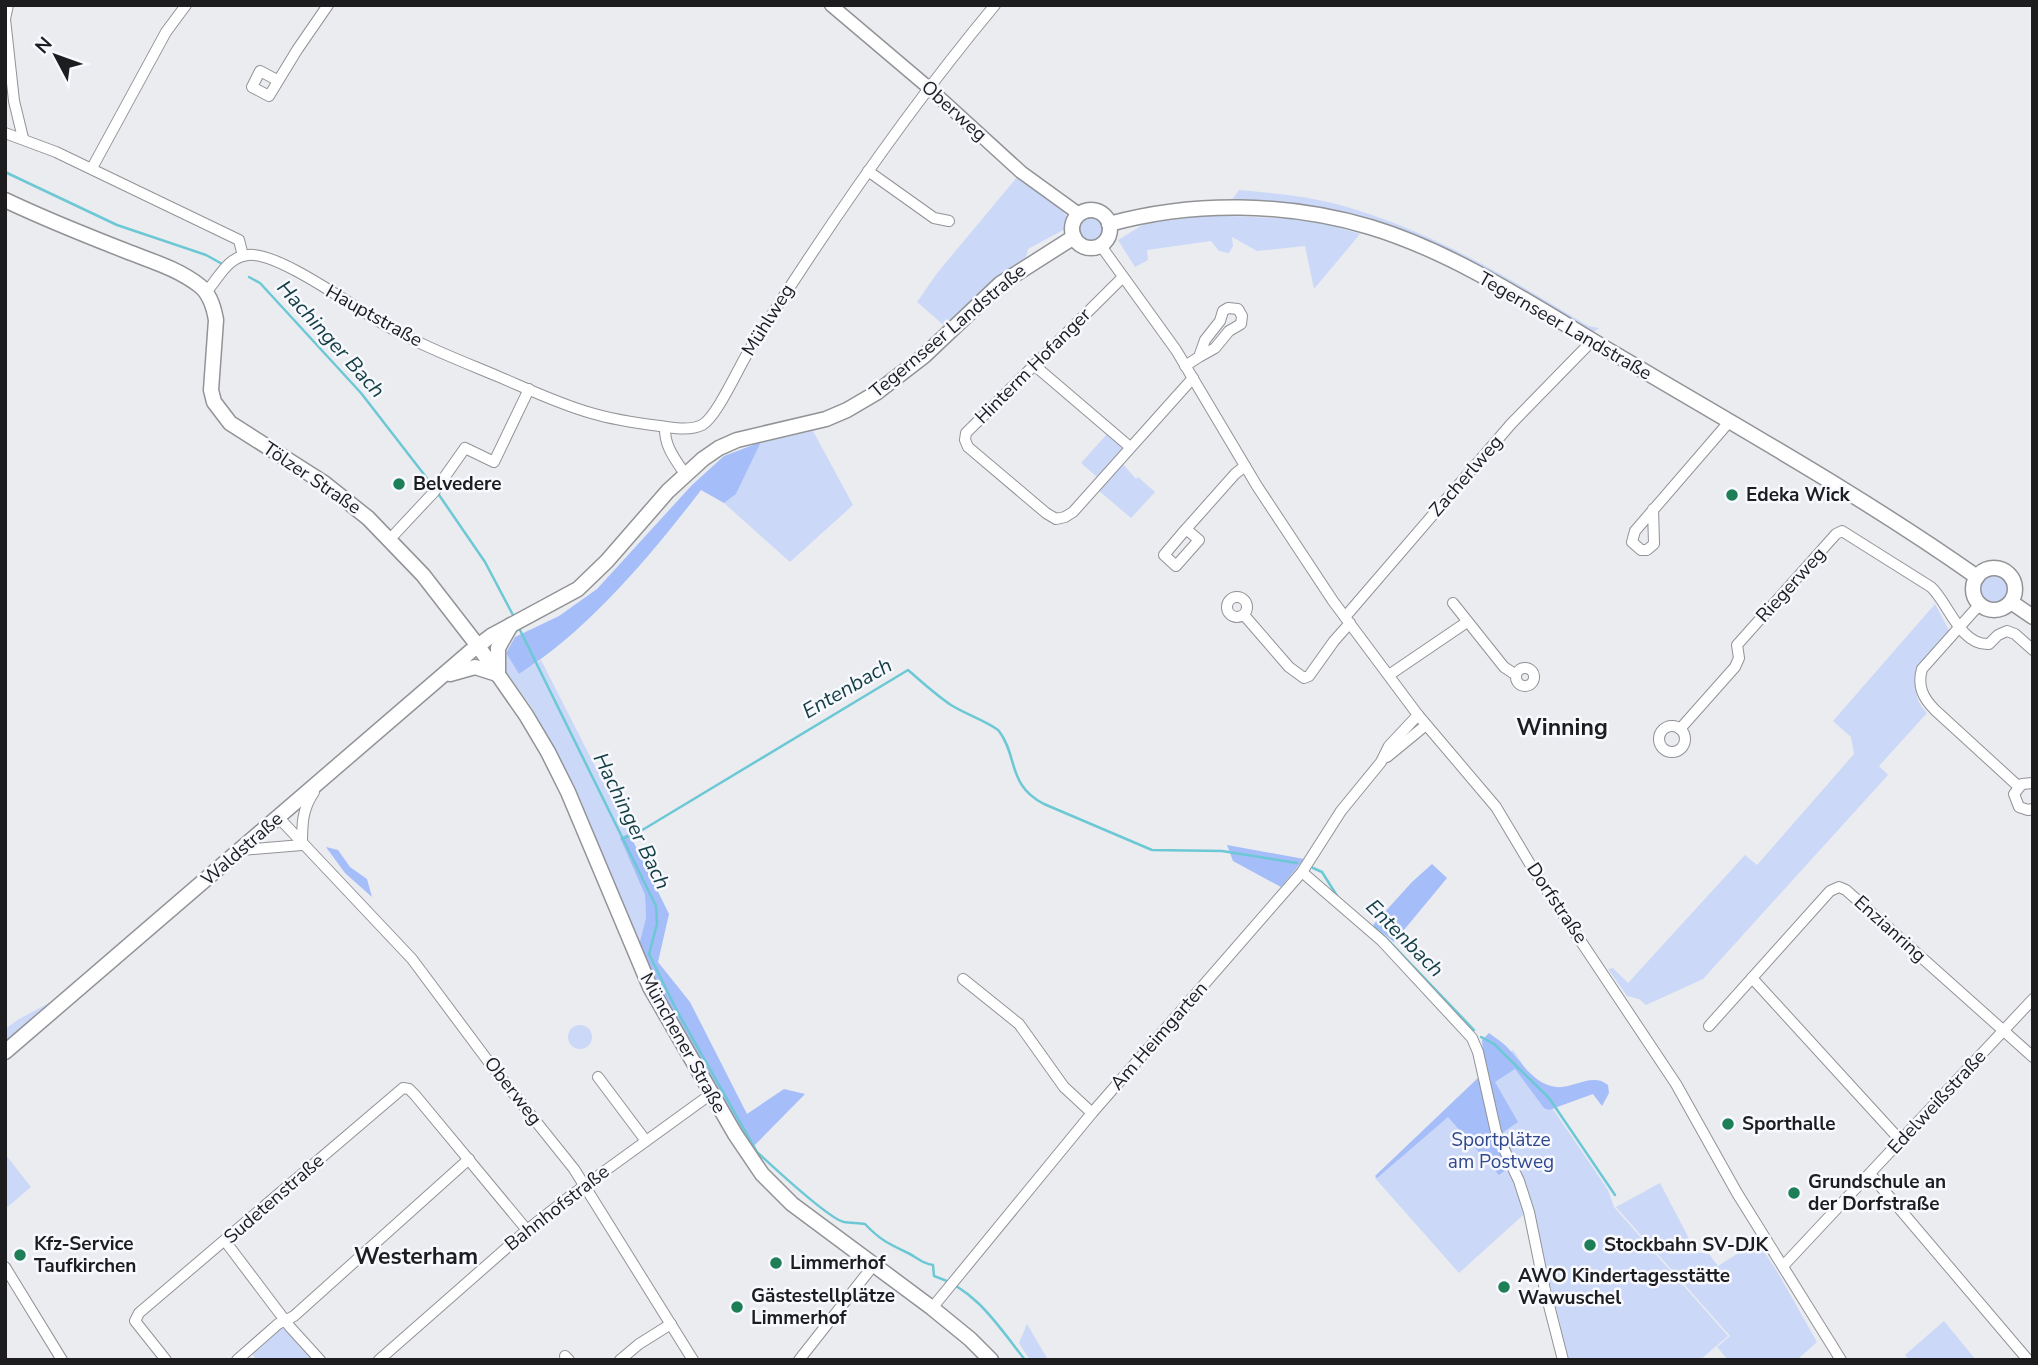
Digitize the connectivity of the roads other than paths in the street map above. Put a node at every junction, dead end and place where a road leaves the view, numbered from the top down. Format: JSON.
{"nodes":[{"id":1,"x":8,"y":5,"type":"edge"},
{"id":2,"x":186,"y":5,"type":"edge"},
{"id":3,"x":328,"y":5,"type":"edge"},
{"id":4,"x":831,"y":5,"type":"edge"},
{"id":5,"x":995,"y":5,"type":"edge"},
{"id":6,"x":5,"y":19,"type":"edge"},
{"id":7,"x":277,"y":80,"type":"dead end"},
{"id":8,"x":929,"y":88,"type":"junction"},
{"id":9,"x":5,"y":132,"type":"edge"},
{"id":10,"x":23,"y":138,"type":"junction"},
{"id":11,"x":92,"y":168,"type":"junction"},
{"id":12,"x":868,"y":170,"type":"junction"},
{"id":13,"x":5,"y":200,"type":"edge"},
{"id":14,"x":1079,"y":214,"type":"junction"},
{"id":15,"x":950,"y":221,"type":"dead end"},
{"id":16,"x":1109,"y":224,"type":"junction"},
{"id":17,"x":1073,"y":237,"type":"junction"},
{"id":18,"x":1101,"y":246,"type":"junction"},
{"id":19,"x":243,"y":256,"type":"junction"},
{"id":20,"x":1123,"y":277,"type":"junction"},
{"id":21,"x":206,"y":292,"type":"junction"},
{"id":22,"x":1592,"y":341,"type":"junction"},
{"id":23,"x":1199,"y":357,"type":"junction"},
{"id":24,"x":1034,"y":365,"type":"junction"},
{"id":25,"x":1185,"y":366,"type":"junction"},
{"id":26,"x":1193,"y":379,"type":"junction"},
{"id":27,"x":529,"y":389,"type":"junction"},
{"id":28,"x":1729,"y":422,"type":"junction"},
{"id":29,"x":648,"y":424,"type":"joint"},
{"id":30,"x":665,"y":427,"type":"junction"},
{"id":31,"x":1130,"y":447,"type":"junction"},
{"id":32,"x":1245,"y":466,"type":"junction"},
{"id":33,"x":685,"y":474,"type":"junction"},
{"id":34,"x":1653,"y":509,"type":"dead end"},
{"id":35,"x":1186,"y":529,"type":"dead end"},
{"id":36,"x":390,"y":540,"type":"junction"},
{"id":37,"x":1978,"y":578,"type":"junction"},
{"id":38,"x":2011,"y":601,"type":"junction"},
{"id":39,"x":1453,"y":603,"type":"dead end"},
{"id":40,"x":1980,"y":604,"type":"junction"},
{"id":41,"x":1244,"y":615,"type":"dead end"},
{"id":42,"x":2033,"y":617,"type":"edge"},
{"id":43,"x":1347,"y":620,"type":"junction"},
{"id":44,"x":1467,"y":622,"type":"junction"},
{"id":45,"x":512,"y":624,"type":"junction"},
{"id":46,"x":463,"y":626,"type":"junction"},
{"id":47,"x":1960,"y":626,"type":"junction"},
{"id":48,"x":478,"y":646,"type":"junction"},
{"id":49,"x":2033,"y":650,"type":"edge"},
{"id":50,"x":498,"y":675,"type":"junction"},
{"id":51,"x":1389,"y":675,"type":"junction"},
{"id":52,"x":1516,"y":675,"type":"dead end"},
{"id":53,"x":440,"y":678,"type":"junction"},
{"id":54,"x":1418,"y":715,"type":"junction"},
{"id":55,"x":1426,"y":726,"type":"junction"},
{"id":56,"x":1679,"y":729,"type":"dead end"},
{"id":57,"x":1381,"y":762,"type":"junction"},
{"id":58,"x":323,"y":779,"type":"junction"},
{"id":59,"x":2033,"y":783,"type":"edge"},
{"id":60,"x":2018,"y":786,"type":"junction"},
{"id":61,"x":2033,"y":809,"type":"edge"},
{"id":62,"x":279,"y":818,"type":"junction"},
{"id":63,"x":302,"y":845,"type":"junction"},
{"id":64,"x":242,"y":850,"type":"junction"},
{"id":65,"x":1302,"y":872,"type":"junction"},
{"id":66,"x":1752,"y":978,"type":"junction"},
{"id":67,"x":963,"y":979,"type":"dead end"},
{"id":68,"x":2033,"y":999,"type":"edge"},
{"id":69,"x":1709,"y":1026,"type":"dead end"},
{"id":70,"x":2004,"y":1031,"type":"junction"},
{"id":71,"x":5,"y":1052,"type":"edge"},
{"id":72,"x":2033,"y":1057,"type":"edge"},
{"id":73,"x":598,"y":1077,"type":"dead end"},
{"id":74,"x":711,"y":1094,"type":"junction"},
{"id":75,"x":1092,"y":1113,"type":"junction"},
{"id":76,"x":646,"y":1141,"type":"junction"},
{"id":77,"x":1901,"y":1141,"type":"junction"},
{"id":78,"x":469,"y":1159,"type":"junction"},
{"id":79,"x":1870,"y":1174,"type":"junction"},
{"id":80,"x":585,"y":1185,"type":"junction"},
{"id":81,"x":527,"y":1230,"type":"junction"},
{"id":82,"x":225,"y":1241,"type":"junction"},
{"id":83,"x":1784,"y":1265,"type":"junction"},
{"id":84,"x":5,"y":1267,"type":"edge"},
{"id":85,"x":869,"y":1271,"type":"dead end"},
{"id":86,"x":932,"y":1308,"type":"junction"},
{"id":87,"x":285,"y":1321,"type":"junction"},
{"id":88,"x":671,"y":1324,"type":"junction"},
{"id":89,"x":803,"y":1359,"type":"edge"},
{"id":90,"x":62,"y":1360,"type":"edge"},
{"id":91,"x":166,"y":1360,"type":"edge"},
{"id":92,"x":237,"y":1360,"type":"edge"},
{"id":93,"x":320,"y":1360,"type":"edge"},
{"id":94,"x":379,"y":1360,"type":"edge"},
{"id":95,"x":620,"y":1360,"type":"edge"},
{"id":96,"x":693,"y":1360,"type":"edge"},
{"id":97,"x":990,"y":1360,"type":"edge"},
{"id":98,"x":1563,"y":1360,"type":"edge"},
{"id":99,"x":1841,"y":1360,"type":"edge"},
{"id":100,"x":2028,"y":1360,"type":"edge"}],
"edges":[{"from":1,"to":6,"type":"street"},
{"from":2,"to":11,"type":"street"},
{"from":3,"to":7,"type":"street"},
{"from":4,"to":8,"type":"street","name":"Oberweg"},
{"from":5,"to":8,"type":"street","name":"Mühlweg"},
{"from":6,"to":10,"type":"street"},
{"from":8,"to":12,"type":"street","name":"Mühlweg"},
{"from":8,"to":14,"type":"street","name":"Oberweg"},
{"from":9,"to":10,"type":"street"},
{"from":10,"to":11,"type":"street"},
{"from":11,"to":19,"type":"street"},
{"from":12,"to":15,"type":"street"},
{"from":12,"to":30,"type":"street","name":"Mühlweg"},
{"from":13,"to":21,"type":"main road"},
{"from":14,"to":16,"type":"main road"},
{"from":14,"to":17,"type":"main road"},
{"from":16,"to":18,"type":"main road"},
{"from":16,"to":22,"type":"main road","name":"Tegernseer Landstraße"},
{"from":17,"to":18,"type":"main road"},
{"from":17,"to":33,"type":"main road","name":"Tegernseer Landstraße"},
{"from":18,"to":20,"type":"street","name":"Dorfstraße"},
{"from":19,"to":21,"type":"street"},
{"from":19,"to":27,"type":"street","name":"Hauptstraße"},
{"from":20,"to":24,"type":"street","name":"Hinterm Hofanger"},
{"from":20,"to":25,"type":"street","name":"Dorfstraße"},
{"from":21,"to":36,"type":"main road","name":"Tölzer Straße"},
{"from":22,"to":28,"type":"main road","name":"Tegernseer Landstraße"},
{"from":22,"to":43,"type":"street","name":"Zacherlweg"},
{"from":23,"to":23,"type":"street"},
{"from":23,"to":25,"type":"street"},
{"from":24,"to":31,"type":"street"},
{"from":24,"to":31,"type":"street","name":"Hinterm Hofanger"},
{"from":25,"to":26,"type":"street","name":"Dorfstraße"},
{"from":26,"to":31,"type":"street","name":"Hinterm Hofanger"},
{"from":26,"to":32,"type":"street","name":"Dorfstraße"},
{"from":27,"to":29,"type":"street","name":"Hauptstraße"},
{"from":27,"to":36,"type":"street"},
{"from":28,"to":34,"type":"street"},
{"from":28,"to":37,"type":"main road","name":"Tegernseer Landstraße"},
{"from":29,"to":30,"type":"street","name":"Mühlweg"},
{"from":30,"to":33,"type":"street"},
{"from":32,"to":35,"type":"street"},
{"from":32,"to":43,"type":"street","name":"Dorfstraße"},
{"from":33,"to":45,"type":"main road","name":"Tegernseer Landstraße"},
{"from":36,"to":46,"type":"main road","name":"Tölzer Straße"},
{"from":37,"to":38,"type":"main road"},
{"from":37,"to":40,"type":"main road"},
{"from":38,"to":40,"type":"main road"},
{"from":38,"to":42,"type":"main road"},
{"from":39,"to":44,"type":"street"},
{"from":40,"to":47,"type":"street"},
{"from":41,"to":43,"type":"street","name":"Zacherlweg"},
{"from":43,"to":51,"type":"street","name":"Dorfstraße"},
{"from":44,"to":51,"type":"street"},
{"from":44,"to":52,"type":"street"},
{"from":45,"to":48,"type":"main road","name":"Tegernseer Landstraße"},
{"from":45,"to":50,"type":"main road"},
{"from":46,"to":48,"type":"main road","name":"Tölzer Straße"},
{"from":46,"to":53,"type":"main road"},
{"from":47,"to":49,"type":"street"},
{"from":47,"to":56,"type":"street","name":"Riegerweg"},
{"from":47,"to":60,"type":"street"},
{"from":48,"to":50,"type":"main road","name":"Münchener Straße"},
{"from":48,"to":53,"type":"main road","name":"Waldstraße"},
{"from":50,"to":53,"type":"main road"},
{"from":50,"to":74,"type":"main road","name":"Münchener Straße"},
{"from":51,"to":54,"type":"street","name":"Dorfstraße"},
{"from":53,"to":58,"type":"main road","name":"Waldstraße"},
{"from":54,"to":55,"type":"street","name":"Dorfstraße"},
{"from":54,"to":57,"type":"street","name":"Am Heimgarten"},
{"from":55,"to":57,"type":"street","name":"Am Heimgarten"},
{"from":55,"to":83,"type":"street","name":"Dorfstraße"},
{"from":57,"to":65,"type":"street","name":"Am Heimgarten"},
{"from":58,"to":62,"type":"main road","name":"Waldstraße"},
{"from":58,"to":63,"type":"street"},
{"from":59,"to":60,"type":"street"},
{"from":60,"to":61,"type":"street"},
{"from":62,"to":63,"type":"street","name":"Oberweg"},
{"from":62,"to":64,"type":"main road","name":"Waldstraße"},
{"from":63,"to":64,"type":"street"},
{"from":63,"to":80,"type":"street","name":"Oberweg"},
{"from":64,"to":71,"type":"main road","name":"Waldstraße"},
{"from":65,"to":75,"type":"street","name":"Am Heimgarten"},
{"from":65,"to":98,"type":"street"},
{"from":66,"to":69,"type":"street","name":"Enzianring"},
{"from":66,"to":70,"type":"street","name":"Enzianring"},
{"from":66,"to":77,"type":"street"},
{"from":67,"to":75,"type":"street"},
{"from":68,"to":70,"type":"street","name":"Edelweißstraße"},
{"from":70,"to":72,"type":"street"},
{"from":70,"to":77,"type":"street","name":"Edelweißstraße"},
{"from":73,"to":76,"type":"street"},
{"from":74,"to":76,"type":"street","name":"Bahnhofstraße"},
{"from":74,"to":86,"type":"main road","name":"Münchener Straße"},
{"from":75,"to":86,"type":"street","name":"Am Heimgarten"},
{"from":76,"to":80,"type":"street","name":"Bahnhofstraße"},
{"from":77,"to":79,"type":"street","name":"Edelweißstraße"},
{"from":78,"to":81,"type":"street"},
{"from":78,"to":82,"type":"street","name":"Sudetenstraße"},
{"from":78,"to":87,"type":"street"},
{"from":79,"to":83,"type":"street","name":"Edelweißstraße"},
{"from":79,"to":100,"type":"street"},
{"from":80,"to":81,"type":"street","name":"Bahnhofstraße"},
{"from":80,"to":88,"type":"street","name":"Oberweg"},
{"from":81,"to":94,"type":"street","name":"Bahnhofstraße"},
{"from":82,"to":87,"type":"street"},
{"from":82,"to":91,"type":"street","name":"Sudetenstraße"},
{"from":83,"to":99,"type":"street","name":"Dorfstraße"},
{"from":84,"to":90,"type":"street"},
{"from":85,"to":89,"type":"street"},
{"from":86,"to":97,"type":"main road","name":"Münchener Straße"},
{"from":87,"to":92,"type":"street"},
{"from":87,"to":93,"type":"street"},
{"from":88,"to":95,"type":"street"},
{"from":88,"to":96,"type":"street","name":"Oberweg"}]}
